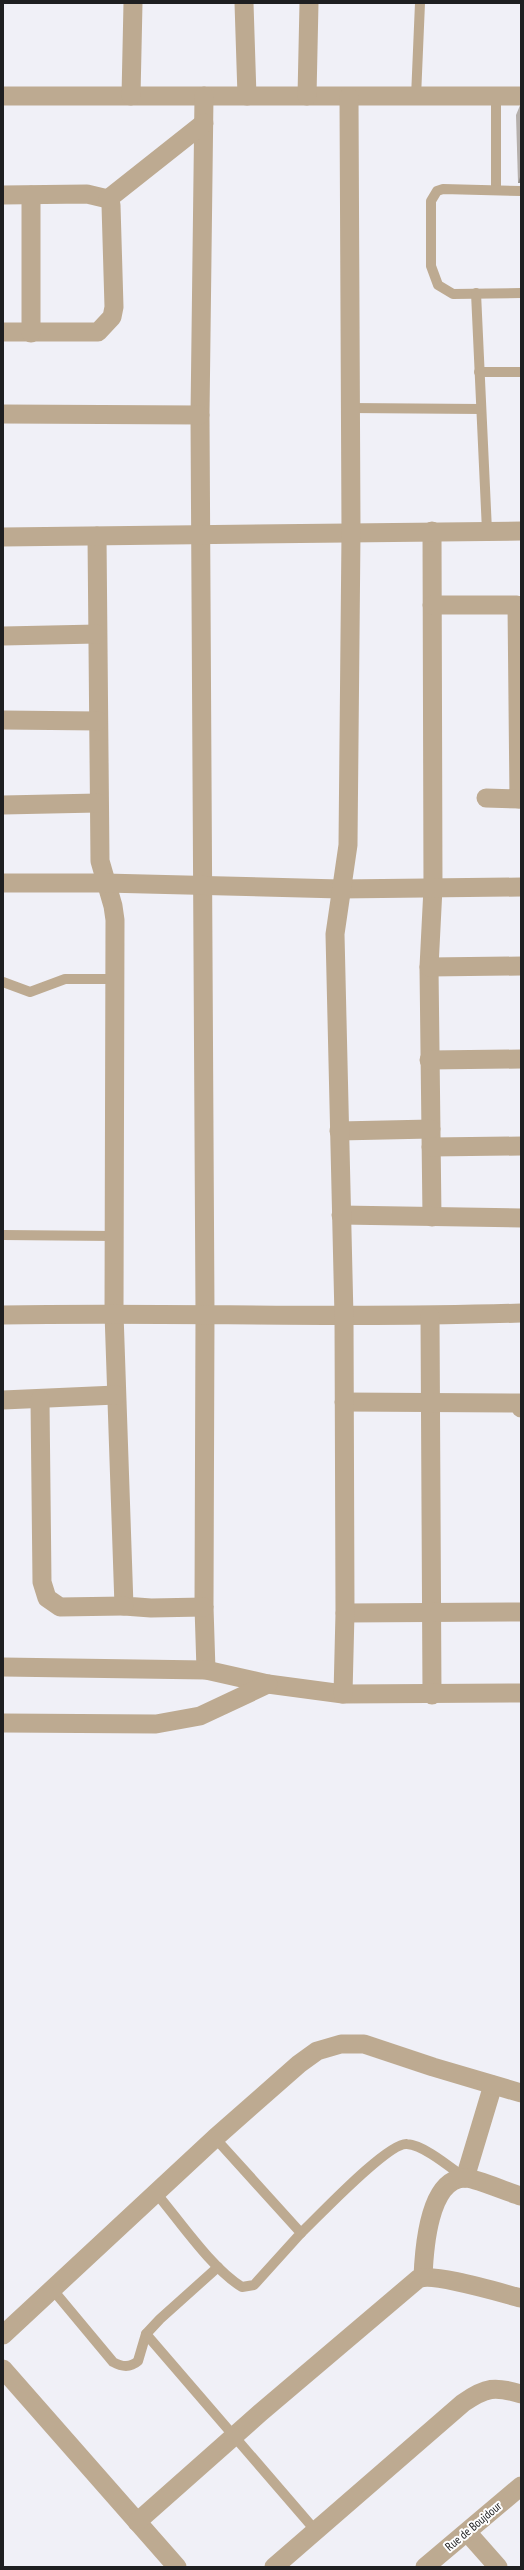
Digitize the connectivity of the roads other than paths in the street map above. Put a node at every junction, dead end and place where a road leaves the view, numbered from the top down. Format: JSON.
{"nodes":[{"id":1,"x":133,"y":3,"type":"edge"},
{"id":2,"x":244,"y":3,"type":"edge"},
{"id":3,"x":309,"y":3,"type":"edge"},
{"id":4,"x":420,"y":3,"type":"edge"},
{"id":5,"x":3,"y":96,"type":"edge"},
{"id":6,"x":131,"y":96,"type":"junction"},
{"id":7,"x":204,"y":96,"type":"junction"},
{"id":8,"x":247,"y":96,"type":"junction"},
{"id":9,"x":307,"y":96,"type":"junction"},
{"id":10,"x":496,"y":96,"type":"junction"},
{"id":11,"x":521,"y":96,"type":"edge"},
{"id":12,"x":349,"y":97,"type":"junction"},
{"id":13,"x":416,"y":97,"type":"junction"},
{"id":14,"x":204,"y":123,"type":"junction"},
{"id":15,"x":496,"y":190,"type":"junction"},
{"id":16,"x":521,"y":191,"type":"edge"},
{"id":17,"x":3,"y":195,"type":"edge"},
{"id":18,"x":31,"y":195,"type":"junction"},
{"id":19,"x":108,"y":199,"type":"junction"},
{"id":20,"x":476,"y":293,"type":"junction"},
{"id":21,"x":521,"y":293,"type":"edge"},
{"id":22,"x":3,"y":332,"type":"edge"},
{"id":23,"x":31,"y":333,"type":"junction"},
{"id":24,"x":480,"y":372,"type":"junction"},
{"id":25,"x":521,"y":372,"type":"edge"},
{"id":26,"x":350,"y":408,"type":"junction"},
{"id":27,"x":481,"y":409,"type":"junction"},
{"id":28,"x":3,"y":414,"type":"edge"},
{"id":29,"x":200,"y":416,"type":"junction"},
{"id":30,"x":432,"y":531,"type":"junction"},
{"id":31,"x":487,"y":531,"type":"junction"},
{"id":32,"x":521,"y":531,"type":"edge"},
{"id":33,"x":200,"y":533,"type":"junction"},
{"id":34,"x":351,"y":533,"type":"junction"},
{"id":35,"x":97,"y":536,"type":"junction"},
{"id":36,"x":3,"y":537,"type":"edge"},
{"id":37,"x":432,"y":605,"type":"junction"},
{"id":38,"x":97,"y":634,"type":"junction"},
{"id":39,"x":3,"y":636,"type":"edge"},
{"id":40,"x":3,"y":720,"type":"edge"},
{"id":41,"x":98,"y":721,"type":"junction"},
{"id":42,"x":486,"y":798,"type":"dead end"},
{"id":43,"x":520,"y":799,"type":"edge"},
{"id":44,"x":98,"y":803,"type":"junction"},
{"id":45,"x":3,"y":805,"type":"edge"},
{"id":46,"x":3,"y":883,"type":"edge"},
{"id":47,"x":105,"y":883,"type":"junction"},
{"id":48,"x":202,"y":887,"type":"junction"},
{"id":49,"x":521,"y":887,"type":"edge"},
{"id":50,"x":433,"y":888,"type":"junction"},
{"id":51,"x":340,"y":889,"type":"junction"},
{"id":52,"x":521,"y":966,"type":"edge"},
{"id":53,"x":429,"y":967,"type":"junction"},
{"id":54,"x":114,"y":979,"type":"junction"},
{"id":55,"x":3,"y":982,"type":"edge"},
{"id":56,"x":521,"y":1059,"type":"edge"},
{"id":57,"x":430,"y":1060,"type":"junction"},
{"id":58,"x":339,"y":1131,"type":"junction"},
{"id":59,"x":431,"y":1138,"type":"junction"},
{"id":60,"x":521,"y":1146,"type":"edge"},
{"id":61,"x":341,"y":1215,"type":"junction"},
{"id":62,"x":432,"y":1217,"type":"junction"},
{"id":63,"x":521,"y":1218,"type":"edge"},
{"id":64,"x":3,"y":1235,"type":"edge"},
{"id":65,"x":114,"y":1236,"type":"junction"},
{"id":66,"x":114,"y":1313,"type":"junction"},
{"id":67,"x":205,"y":1313,"type":"junction"},
{"id":68,"x":521,"y":1313,"type":"edge"},
{"id":69,"x":3,"y":1315,"type":"edge"},
{"id":70,"x":430,"y":1316,"type":"junction"},
{"id":71,"x":344,"y":1317,"type":"junction"},
{"id":72,"x":116,"y":1395,"type":"junction"},
{"id":73,"x":3,"y":1400,"type":"edge"},
{"id":74,"x":40,"y":1400,"type":"junction"},
{"id":75,"x":344,"y":1402,"type":"junction"},
{"id":76,"x":431,"y":1403,"type":"junction"},
{"id":77,"x":521,"y":1408,"type":"edge"},
{"id":78,"x":124,"y":1606,"type":"junction"},
{"id":79,"x":204,"y":1607,"type":"junction"},
{"id":80,"x":432,"y":1612,"type":"junction"},
{"id":81,"x":521,"y":1612,"type":"edge"},
{"id":82,"x":345,"y":1613,"type":"junction"},
{"id":83,"x":3,"y":1667,"type":"edge"},
{"id":84,"x":206,"y":1670,"type":"junction"},
{"id":85,"x":268,"y":1684,"type":"junction"},
{"id":86,"x":521,"y":1693,"type":"edge"},
{"id":87,"x":342,"y":1694,"type":"junction"},
{"id":88,"x":432,"y":1695,"type":"junction"},
{"id":89,"x":3,"y":1723,"type":"edge"},
{"id":90,"x":493,"y":2085,"type":"junction"},
{"id":91,"x":521,"y":2093,"type":"edge"},
{"id":92,"x":215,"y":2138,"type":"junction"},
{"id":93,"x":465,"y":2178,"type":"junction"},
{"id":94,"x":156,"y":2193,"type":"junction"},
{"id":95,"x":521,"y":2196,"type":"edge"},
{"id":96,"x":301,"y":2233,"type":"junction"},
{"id":97,"x":218,"y":2267,"type":"junction"},
{"id":98,"x":423,"y":2277,"type":"junction"},
{"id":99,"x":53,"y":2290,"type":"junction"},
{"id":100,"x":521,"y":2298,"type":"edge"},
{"id":101,"x":146,"y":2334,"type":"junction"},
{"id":102,"x":3,"y":2336,"type":"edge"},
{"id":103,"x":3,"y":2369,"type":"edge"},
{"id":104,"x":521,"y":2394,"type":"edge"},
{"id":105,"x":234,"y":2436,"type":"junction"},
{"id":106,"x":521,"y":2486,"type":"edge"},
{"id":107,"x":137,"y":2522,"type":"junction"},
{"id":108,"x":315,"y":2530,"type":"junction"},
{"id":109,"x":467,"y":2532,"type":"junction"},
{"id":110,"x":177,"y":2567,"type":"edge"},
{"id":111,"x":274,"y":2567,"type":"edge"},
{"id":112,"x":425,"y":2567,"type":"edge"},
{"id":113,"x":498,"y":2567,"type":"edge"}],
"edges":[{"from":1,"to":6,"type":"street"},
{"from":2,"to":8,"type":"street"},
{"from":3,"to":9,"type":"street"},
{"from":4,"to":13,"type":"lane"},
{"from":5,"to":6,"type":"street"},
{"from":6,"to":7,"type":"street"},
{"from":7,"to":8,"type":"street"},
{"from":7,"to":14,"type":"street"},
{"from":8,"to":9,"type":"street"},
{"from":9,"to":12,"type":"street"},
{"from":10,"to":11,"type":"street"},
{"from":10,"to":13,"type":"street"},
{"from":10,"to":15,"type":"lane"},
{"from":12,"to":13,"type":"street"},
{"from":12,"to":26,"type":"street"},
{"from":14,"to":19,"type":"street"},
{"from":14,"to":29,"type":"street"},
{"from":15,"to":16,"type":"lane"},
{"from":15,"to":20,"type":"lane"},
{"from":17,"to":18,"type":"street"},
{"from":18,"to":19,"type":"street"},
{"from":18,"to":23,"type":"street"},
{"from":19,"to":23,"type":"street"},
{"from":20,"to":21,"type":"lane"},
{"from":20,"to":24,"type":"lane"},
{"from":22,"to":23,"type":"street"},
{"from":24,"to":25,"type":"lane"},
{"from":24,"to":27,"type":"lane"},
{"from":26,"to":27,"type":"lane"},
{"from":26,"to":34,"type":"street"},
{"from":27,"to":31,"type":"lane"},
{"from":28,"to":29,"type":"street"},
{"from":29,"to":33,"type":"street"},
{"from":30,"to":31,"type":"street"},
{"from":30,"to":34,"type":"street"},
{"from":30,"to":37,"type":"street"},
{"from":31,"to":32,"type":"street"},
{"from":33,"to":34,"type":"street"},
{"from":33,"to":35,"type":"street"},
{"from":33,"to":48,"type":"street"},
{"from":34,"to":51,"type":"street"},
{"from":35,"to":36,"type":"street"},
{"from":35,"to":38,"type":"street"},
{"from":37,"to":43,"type":"street"},
{"from":37,"to":50,"type":"street"},
{"from":38,"to":39,"type":"street"},
{"from":38,"to":41,"type":"street"},
{"from":40,"to":41,"type":"street"},
{"from":41,"to":44,"type":"street"},
{"from":42,"to":43,"type":"street"},
{"from":44,"to":45,"type":"street"},
{"from":44,"to":47,"type":"street"},
{"from":46,"to":47,"type":"street"},
{"from":47,"to":48,"type":"street"},
{"from":47,"to":54,"type":"street"},
{"from":48,"to":51,"type":"street"},
{"from":48,"to":67,"type":"street"},
{"from":49,"to":50,"type":"street"},
{"from":50,"to":51,"type":"street"},
{"from":50,"to":53,"type":"street"},
{"from":51,"to":58,"type":"street"},
{"from":52,"to":53,"type":"street"},
{"from":53,"to":57,"type":"street"},
{"from":54,"to":55,"type":"lane"},
{"from":54,"to":65,"type":"street"},
{"from":56,"to":57,"type":"street"},
{"from":57,"to":59,"type":"street"},
{"from":58,"to":59,"type":"street"},
{"from":58,"to":61,"type":"street"},
{"from":59,"to":60,"type":"street"},
{"from":59,"to":62,"type":"street"},
{"from":61,"to":62,"type":"street"},
{"from":61,"to":71,"type":"street"},
{"from":62,"to":63,"type":"street"},
{"from":64,"to":65,"type":"lane"},
{"from":65,"to":66,"type":"street"},
{"from":66,"to":67,"type":"street"},
{"from":66,"to":69,"type":"street"},
{"from":66,"to":72,"type":"street"},
{"from":67,"to":71,"type":"street"},
{"from":67,"to":79,"type":"street"},
{"from":68,"to":70,"type":"street"},
{"from":70,"to":71,"type":"street"},
{"from":70,"to":76,"type":"street"},
{"from":71,"to":75,"type":"street"},
{"from":72,"to":74,"type":"street"},
{"from":72,"to":78,"type":"street"},
{"from":73,"to":74,"type":"street"},
{"from":74,"to":78,"type":"street"},
{"from":75,"to":76,"type":"street"},
{"from":75,"to":82,"type":"street"},
{"from":76,"to":77,"type":"street"},
{"from":76,"to":80,"type":"street"},
{"from":78,"to":79,"type":"street"},
{"from":79,"to":84,"type":"street"},
{"from":80,"to":81,"type":"street"},
{"from":80,"to":82,"type":"street"},
{"from":80,"to":88,"type":"street"},
{"from":82,"to":87,"type":"street"},
{"from":83,"to":84,"type":"street"},
{"from":84,"to":85,"type":"street"},
{"from":85,"to":87,"type":"street"},
{"from":85,"to":89,"type":"street"},
{"from":86,"to":88,"type":"street"},
{"from":87,"to":88,"type":"street"},
{"from":90,"to":91,"type":"street"},
{"from":90,"to":92,"type":"street"},
{"from":90,"to":93,"type":"street"},
{"from":92,"to":94,"type":"street"},
{"from":92,"to":96,"type":"lane"},
{"from":93,"to":95,"type":"street"},
{"from":93,"to":96,"type":"lane"},
{"from":93,"to":98,"type":"street"},
{"from":94,"to":97,"type":"lane"},
{"from":94,"to":99,"type":"street"},
{"from":96,"to":97,"type":"lane"},
{"from":97,"to":101,"type":"lane"},
{"from":98,"to":100,"type":"street"},
{"from":98,"to":105,"type":"street"},
{"from":99,"to":101,"type":"lane"},
{"from":99,"to":102,"type":"street"},
{"from":101,"to":105,"type":"lane"},
{"from":103,"to":107,"type":"street"},
{"from":104,"to":108,"type":"street"},
{"from":105,"to":107,"type":"street"},
{"from":105,"to":108,"type":"lane"},
{"from":106,"to":109,"type":"street","name":"Rue de Boujdour"},
{"from":107,"to":110,"type":"street"},
{"from":108,"to":111,"type":"street"},
{"from":109,"to":112,"type":"street","name":"Rue de Boujdour"},
{"from":109,"to":113,"type":"street"}]}
